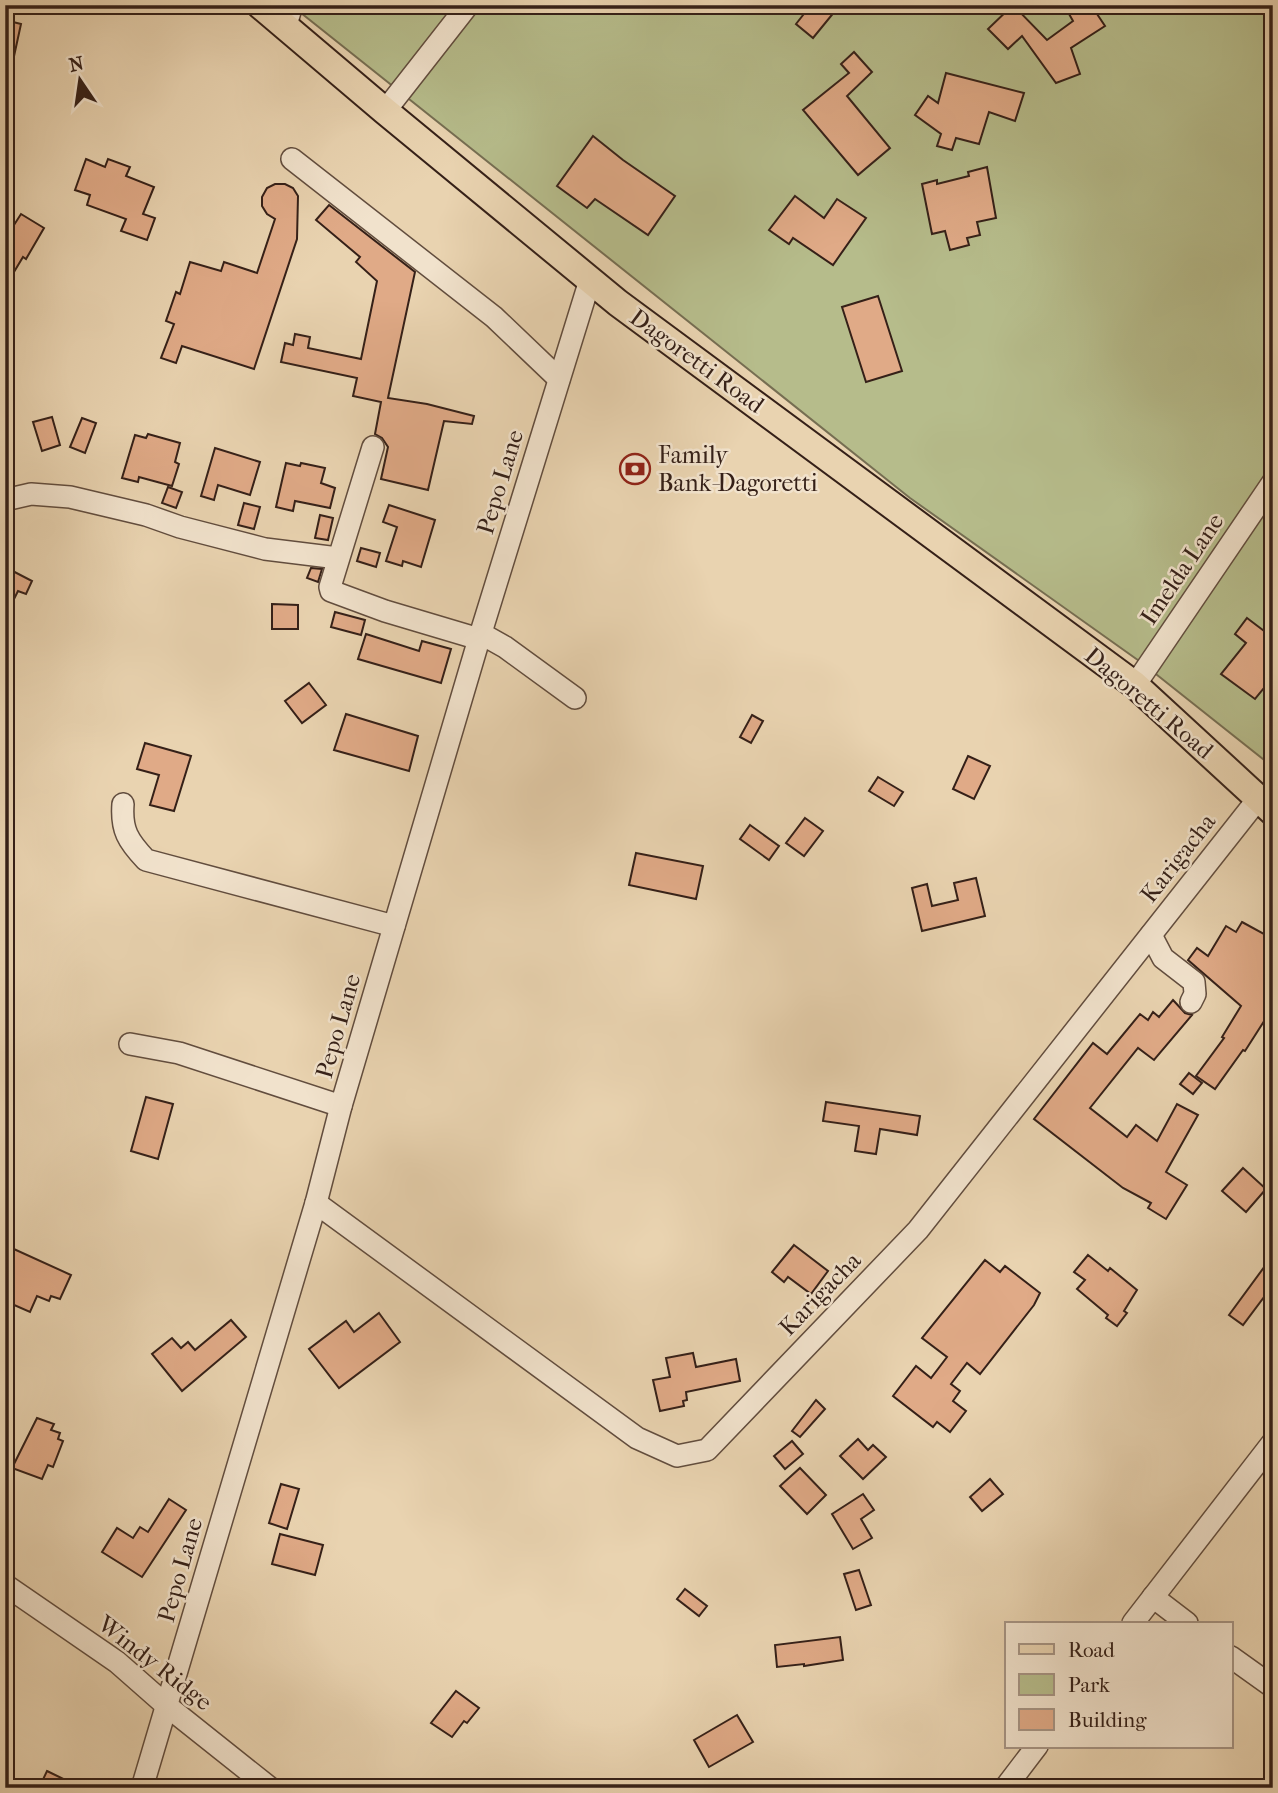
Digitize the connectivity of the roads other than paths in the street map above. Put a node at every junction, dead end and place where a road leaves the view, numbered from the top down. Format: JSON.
{"nodes":[{"id":1,"x":260,"y":5,"type":"edge"},
{"id":2,"x":459,"y":8,"type":"edge"},
{"id":3,"x":289,"y":15,"type":"edge"},
{"id":4,"x":385,"y":111,"type":"junction"},
{"id":5,"x":292,"y":159,"type":"dead end"},
{"id":6,"x":590,"y":280,"type":"junction"},
{"id":7,"x":559,"y":379,"type":"junction"},
{"id":8,"x":373,"y":447,"type":"dead end"},
{"id":9,"x":1273,"y":482,"type":"edge"},
{"id":10,"x":5,"y":500,"type":"edge"},
{"id":11,"x":338,"y":558,"type":"junction"},
{"id":12,"x":479,"y":636,"type":"junction"},
{"id":13,"x":1135,"y":685,"type":"junction"},
{"id":14,"x":575,"y":698,"type":"dead end"},
{"id":15,"x":123,"y":804,"type":"dead end"},
{"id":16,"x":1265,"y":806,"type":"edge"},
{"id":17,"x":394,"y":926,"type":"junction"},
{"id":18,"x":1151,"y":935,"type":"junction"},
{"id":19,"x":1191,"y":1002,"type":"dead end"},
{"id":20,"x":130,"y":1044,"type":"dead end"},
{"id":21,"x":341,"y":1107,"type":"junction"},
{"id":22,"x":316,"y":1203,"type":"junction"},
{"id":23,"x":1273,"y":1442,"type":"edge"},
{"id":24,"x":5,"y":1585,"type":"edge"},
{"id":25,"x":1153,"y":1597,"type":"junction"},
{"id":26,"x":1134,"y":1622,"type":"edge"},
{"id":27,"x":1186,"y":1622,"type":"edge"},
{"id":28,"x":1232,"y":1658,"type":"edge"},
{"id":29,"x":1273,"y":1687,"type":"edge"},
{"id":30,"x":167,"y":1706,"type":"junction"},
{"id":31,"x":1035,"y":1748,"type":"edge"},
{"id":32,"x":142,"y":1788,"type":"edge"},
{"id":33,"x":270,"y":1788,"type":"edge"},
{"id":34,"x":1005,"y":1788,"type":"edge"}],
"edges":[{"from":1,"to":3,"type":"main road","name":"Dagoretti Road"},
{"from":2,"to":4,"type":"street"},
{"from":3,"to":4,"type":"main road","name":"Dagoretti Road"},
{"from":4,"to":6,"type":"main road","name":"Dagoretti Road"},
{"from":5,"to":7,"type":"street"},
{"from":6,"to":7,"type":"street","name":"Pepo Lane"},
{"from":6,"to":13,"type":"main road","name":"Dagoretti Road"},
{"from":7,"to":12,"type":"street","name":"Pepo Lane"},
{"from":8,"to":11,"type":"street"},
{"from":9,"to":13,"type":"street","name":"Imelda Lane"},
{"from":10,"to":11,"type":"street"},
{"from":11,"to":12,"type":"street"},
{"from":12,"to":14,"type":"street"},
{"from":12,"to":17,"type":"street","name":"Pepo Lane"},
{"from":13,"to":16,"type":"main road","name":"Dagoretti Road"},
{"from":15,"to":17,"type":"street"},
{"from":16,"to":18,"type":"street","name":"Karigacha"},
{"from":17,"to":21,"type":"street","name":"Pepo Lane"},
{"from":18,"to":19,"type":"street"},
{"from":18,"to":22,"type":"street","name":"Karigacha"},
{"from":20,"to":21,"type":"street"},
{"from":21,"to":22,"type":"street","name":"Pepo Lane"},
{"from":22,"to":30,"type":"street","name":"Pepo Lane"},
{"from":23,"to":25,"type":"street"},
{"from":24,"to":30,"type":"street","name":"Windy Ridge"},
{"from":25,"to":26,"type":"street"},
{"from":25,"to":27,"type":"street"},
{"from":28,"to":29,"type":"street"},
{"from":30,"to":32,"type":"street","name":"Pepo Lane"},
{"from":30,"to":33,"type":"street","name":"Windy Ridge"},
{"from":31,"to":34,"type":"street"}]}
